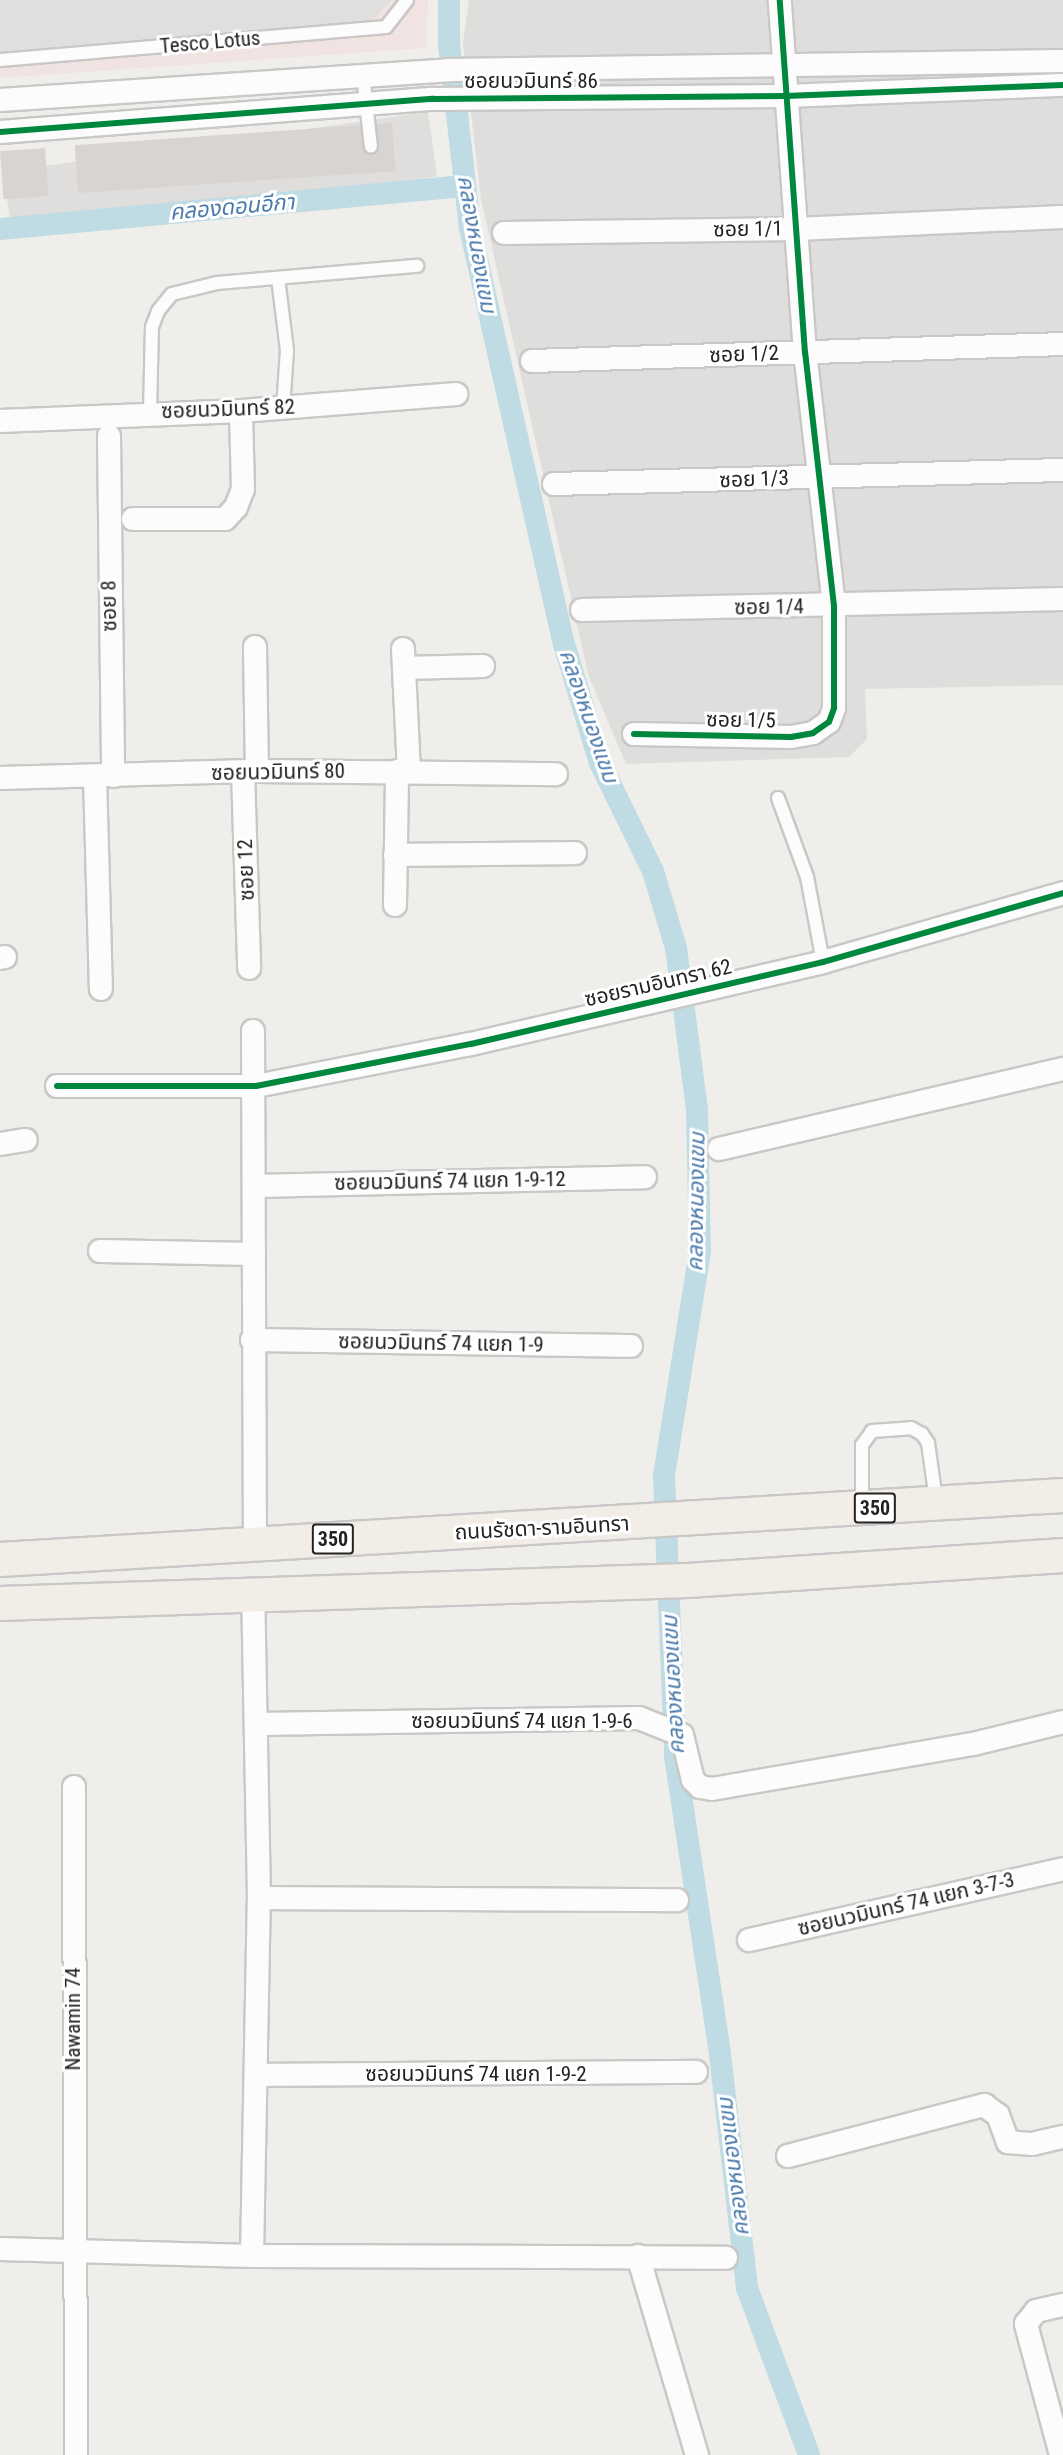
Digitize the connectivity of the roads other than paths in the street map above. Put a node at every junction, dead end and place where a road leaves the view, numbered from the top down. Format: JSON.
{"nodes":[{"id":1,"x":407,"y":0,"type":"edge"},
{"id":2,"x":780,"y":0,"type":"edge"},
{"id":3,"x":0,"y":60,"type":"edge"},
{"id":4,"x":1063,"y":60,"type":"edge"},
{"id":5,"x":783,"y":66,"type":"junction"},
{"id":6,"x":450,"y":70,"type":"junction"},
{"id":7,"x":363,"y":75,"type":"junction"},
{"id":8,"x":1063,"y":85,"type":"edge"},
{"id":9,"x":786,"y":96,"type":"junction"},
{"id":10,"x":453,"y":98,"type":"junction"},
{"id":11,"x":0,"y":100,"type":"edge"},
{"id":12,"x":366,"y":104,"type":"junction"},
{"id":13,"x":0,"y":132,"type":"edge"},
{"id":14,"x":371,"y":147,"type":"dead end"},
{"id":15,"x":1063,"y":217,"type":"edge"},
{"id":16,"x":796,"y":229,"type":"junction"},
{"id":17,"x":504,"y":233,"type":"dead end"},
{"id":18,"x":417,"y":266,"type":"dead end"},
{"id":19,"x":278,"y":278,"type":"junction"},
{"id":20,"x":1063,"y":344,"type":"edge"},
{"id":21,"x":805,"y":352,"type":"junction"},
{"id":22,"x":532,"y":361,"type":"dead end"},
{"id":23,"x":456,"y":394,"type":"dead end"},
{"id":24,"x":283,"y":408,"type":"junction"},
{"id":25,"x":241,"y":411,"type":"junction"},
{"id":26,"x":150,"y":413,"type":"junction"},
{"id":27,"x":0,"y":421,"type":"edge"},
{"id":28,"x":110,"y":436,"type":"dead end"},
{"id":29,"x":1063,"y":470,"type":"edge"},
{"id":30,"x":820,"y":477,"type":"junction"},
{"id":31,"x":554,"y":484,"type":"dead end"},
{"id":32,"x":133,"y":519,"type":"dead end"},
{"id":33,"x":1063,"y":599,"type":"edge"},
{"id":34,"x":834,"y":606,"type":"junction"},
{"id":35,"x":582,"y":610,"type":"dead end"},
{"id":36,"x":255,"y":647,"type":"dead end"},
{"id":37,"x":483,"y":666,"type":"dead end"},
{"id":38,"x":634,"y":734,"type":"dead end"},
{"id":39,"x":250,"y":772,"type":"junction"},
{"id":40,"x":403,"y":772,"type":"junction"},
{"id":41,"x":556,"y":774,"type":"dead end"},
{"id":42,"x":104,"y":776,"type":"junction"},
{"id":43,"x":0,"y":778,"type":"edge"},
{"id":44,"x":778,"y":798,"type":"dead end"},
{"id":45,"x":575,"y":853,"type":"dead end"},
{"id":46,"x":395,"y":855,"type":"junction"},
{"id":47,"x":1063,"y":893,"type":"edge"},
{"id":48,"x":395,"y":905,"type":"dead end"},
{"id":49,"x":823,"y":962,"type":"junction"},
{"id":50,"x":249,"y":968,"type":"dead end"},
{"id":51,"x":101,"y":989,"type":"dead end"},
{"id":52,"x":253,"y":1031,"type":"dead end"},
{"id":53,"x":1063,"y":1069,"type":"edge"},
{"id":54,"x":255,"y":1077,"type":"junction"},
{"id":55,"x":57,"y":1086,"type":"dead end"},
{"id":56,"x":26,"y":1140,"type":"dead end"},
{"id":57,"x":0,"y":1144,"type":"edge"},
{"id":58,"x":719,"y":1149,"type":"dead end"},
{"id":59,"x":645,"y":1177,"type":"dead end"},
{"id":60,"x":255,"y":1186,"type":"junction"},
{"id":61,"x":100,"y":1251,"type":"dead end"},
{"id":62,"x":254,"y":1254,"type":"junction"},
{"id":63,"x":252,"y":1340,"type":"junction"},
{"id":64,"x":631,"y":1346,"type":"dead end"},
{"id":65,"x":1063,"y":1495,"type":"edge"},
{"id":66,"x":937,"y":1505,"type":"junction"},
{"id":67,"x":862,"y":1509,"type":"junction"},
{"id":68,"x":255,"y":1543,"type":"junction"},
{"id":69,"x":1063,"y":1555,"type":"edge"},
{"id":70,"x":7,"y":1557,"type":"edge"},
{"id":71,"x":253,"y":1595,"type":"junction"},
{"id":72,"x":76,"y":1600,"type":"junction"},
{"id":73,"x":0,"y":1603,"type":"edge"},
{"id":74,"x":0,"y":1614,"type":"edge"},
{"id":75,"x":1063,"y":1722,"type":"edge"},
{"id":76,"x":258,"y":1724,"type":"junction"},
{"id":77,"x":74,"y":1787,"type":"dead end"},
{"id":78,"x":1063,"y":1869,"type":"edge"},
{"id":79,"x":259,"y":1898,"type":"junction"},
{"id":80,"x":677,"y":1900,"type":"dead end"},
{"id":81,"x":749,"y":1940,"type":"dead end"},
{"id":82,"x":696,"y":2072,"type":"dead end"},
{"id":83,"x":256,"y":2075,"type":"junction"},
{"id":84,"x":1063,"y":2137,"type":"edge"},
{"id":85,"x":788,"y":2156,"type":"dead end"},
{"id":86,"x":0,"y":2249,"type":"edge"},
{"id":87,"x":73,"y":2252,"type":"junction"},
{"id":88,"x":252,"y":2256,"type":"junction"},
{"id":89,"x":638,"y":2256,"type":"junction"},
{"id":90,"x":726,"y":2258,"type":"dead end"},
{"id":91,"x":1063,"y":2305,"type":"edge"},
{"id":92,"x":76,"y":2455,"type":"edge"},
{"id":93,"x":698,"y":2455,"type":"edge"},
{"id":94,"x":1061,"y":2455,"type":"edge"}],
"edges":[{"from":1,"to":3,"type":"lane","name":"Tesco Lotus"},
{"from":2,"to":5,"type":"street"},
{"from":4,"to":5,"type":"street","name":"ซอยนวมินทร์ 86"},
{"from":5,"to":6,"type":"street","name":"ซอยนวมินทร์ 86"},
{"from":5,"to":9,"type":"street"},
{"from":6,"to":7,"type":"street","name":"ซอยนวมินทร์ 86"},
{"from":6,"to":10,"type":"street"},
{"from":7,"to":11,"type":"street","name":"ซอยนวมินทร์ 86"},
{"from":7,"to":12,"type":"lane"},
{"from":8,"to":9,"type":"street","name":"ซอยนวมินทร์ 86"},
{"from":9,"to":10,"type":"street","name":"ซอยนวมินทร์ 86"},
{"from":9,"to":16,"type":"street"},
{"from":10,"to":12,"type":"street","name":"ซอยนวมินทร์ 86"},
{"from":12,"to":13,"type":"street","name":"ซอยนวมินทร์ 86"},
{"from":12,"to":14,"type":"lane"},
{"from":15,"to":16,"type":"street","name":"ซอย 1/1"},
{"from":16,"to":17,"type":"street","name":"ซอย 1/1"},
{"from":16,"to":21,"type":"street"},
{"from":18,"to":19,"type":"lane"},
{"from":19,"to":24,"type":"lane"},
{"from":19,"to":26,"type":"lane"},
{"from":20,"to":21,"type":"street","name":"ซอย 1/2"},
{"from":21,"to":22,"type":"street","name":"ซอย 1/2"},
{"from":21,"to":30,"type":"street"},
{"from":23,"to":24,"type":"street","name":"ซอยนวมินทร์ 82"},
{"from":24,"to":25,"type":"street","name":"ซอยนวมินทร์ 82"},
{"from":25,"to":26,"type":"street","name":"ซอยนวมินทร์ 82"},
{"from":25,"to":32,"type":"street"},
{"from":26,"to":27,"type":"street","name":"ซอยนวมินทร์ 82"},
{"from":28,"to":42,"type":"street","name":"ซอย 8"},
{"from":29,"to":30,"type":"street","name":"ซอย 1/3"},
{"from":30,"to":31,"type":"street","name":"ซอย 1/3"},
{"from":30,"to":34,"type":"street"},
{"from":33,"to":34,"type":"street","name":"ซอย 1/4"},
{"from":34,"to":35,"type":"street","name":"ซอย 1/4"},
{"from":34,"to":38,"type":"street","name":"ซอย 1/5"},
{"from":36,"to":39,"type":"street","name":"ซอย 12"},
{"from":37,"to":40,"type":"street"},
{"from":39,"to":40,"type":"street","name":"ซอยนวมินทร์ 80"},
{"from":39,"to":42,"type":"street","name":"ซอยนวมินทร์ 80"},
{"from":39,"to":50,"type":"street","name":"ซอย 12"},
{"from":40,"to":41,"type":"street","name":"ซอยนวมินทร์ 80"},
{"from":40,"to":46,"type":"street"},
{"from":42,"to":43,"type":"street","name":"ซอยนวมินทร์ 80"},
{"from":42,"to":51,"type":"street","name":"ซอย 8"},
{"from":44,"to":49,"type":"lane"},
{"from":45,"to":46,"type":"street"},
{"from":46,"to":48,"type":"street"},
{"from":47,"to":49,"type":"street","name":"ซอยรามอินทรา 62"},
{"from":49,"to":54,"type":"street","name":"ซอยรามอินทรา 62"},
{"from":52,"to":54,"type":"street"},
{"from":53,"to":58,"type":"street"},
{"from":54,"to":55,"type":"street","name":"ซอยรามอินทรา 62"},
{"from":54,"to":60,"type":"street"},
{"from":56,"to":57,"type":"street"},
{"from":59,"to":60,"type":"street","name":"ซอยนวมินทร์ 74 แยก 1-9-12"},
{"from":60,"to":62,"type":"street"},
{"from":61,"to":62,"type":"street"},
{"from":62,"to":63,"type":"street"},
{"from":63,"to":64,"type":"street","name":"ซอยนวมินทร์ 74 แยก 1-9"},
{"from":63,"to":68,"type":"street"},
{"from":65,"to":66,"type":"main road","name":"ถนนรัชดา-รามอินทรา","number":"350"},
{"from":66,"to":67,"type":"main road","name":"ถนนรัชดา-รามอินทรา","number":"350"},
{"from":66,"to":67,"type":"lane"},
{"from":67,"to":68,"type":"main road","name":"ถนนรัชดา-รามอินทรา","number":"350"},
{"from":68,"to":70,"type":"main road","name":"ถนนรัชดา-รามอินทรา","number":"350"},
{"from":69,"to":71,"type":"main road"},
{"from":71,"to":72,"type":"main road"},
{"from":71,"to":76,"type":"street"},
{"from":72,"to":73,"type":"main road"},
{"from":72,"to":74,"type":"main road"},
{"from":75,"to":76,"type":"street","name":"ซอยนวมินทร์ 74 แยก 1-9-6"},
{"from":76,"to":79,"type":"street"},
{"from":77,"to":87,"type":"street","name":"Nawamin 74"},
{"from":78,"to":81,"type":"street","name":"ซอยนวมินทร์ 74 แยก 3-7-3"},
{"from":79,"to":80,"type":"street"},
{"from":79,"to":83,"type":"street"},
{"from":82,"to":83,"type":"street","name":"ซอยนวมินทร์ 74 แยก 1-9-2"},
{"from":83,"to":88,"type":"street"},
{"from":84,"to":85,"type":"street"},
{"from":86,"to":87,"type":"street"},
{"from":87,"to":88,"type":"street"},
{"from":87,"to":92,"type":"street","name":"Nawamin 74"},
{"from":88,"to":89,"type":"street"},
{"from":89,"to":90,"type":"street"},
{"from":89,"to":93,"type":"street"},
{"from":91,"to":94,"type":"street"}]}
